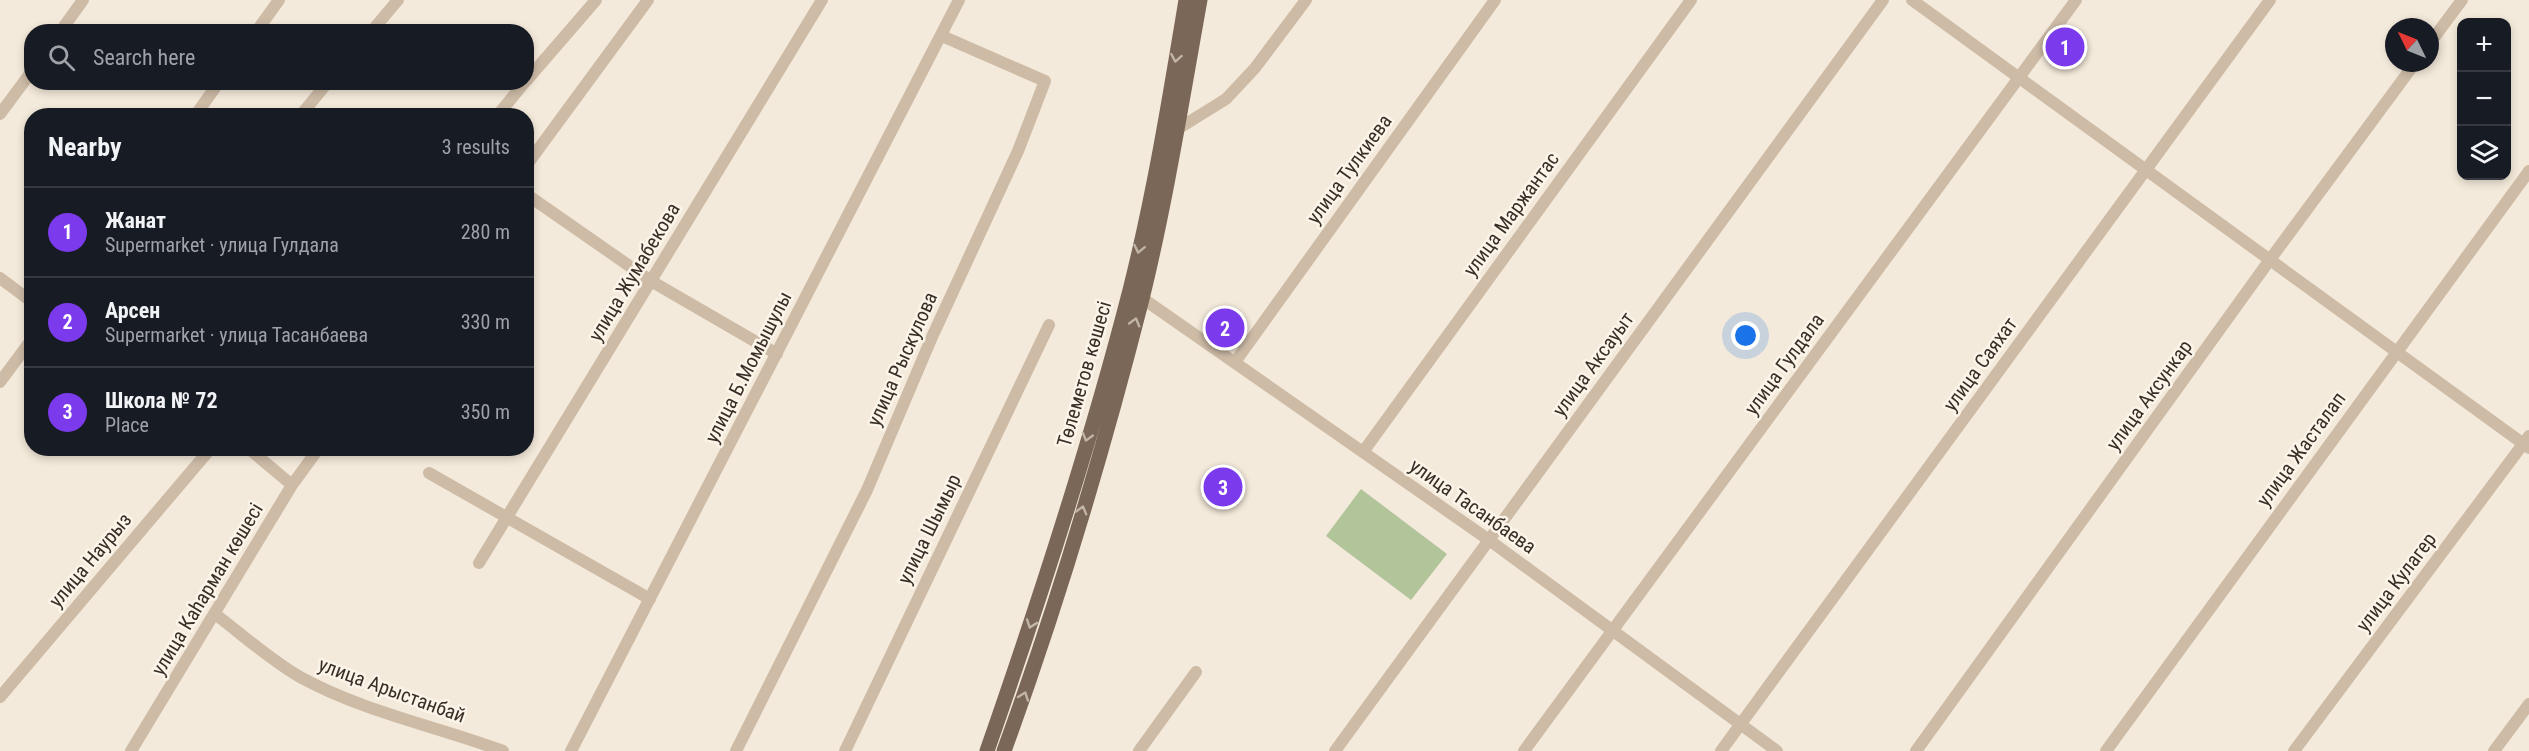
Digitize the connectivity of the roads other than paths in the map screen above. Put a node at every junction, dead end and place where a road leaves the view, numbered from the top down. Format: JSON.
{"nodes":[{"id":1,"x":83,"y":0,"type":"edge"},
{"id":2,"x":279,"y":0,"type":"edge"},
{"id":3,"x":398,"y":0,"type":"edge"},
{"id":4,"x":596,"y":0,"type":"edge"},
{"id":5,"x":648,"y":0,"type":"edge"},
{"id":6,"x":822,"y":0,"type":"edge"},
{"id":7,"x":959,"y":0,"type":"edge"},
{"id":8,"x":1186,"y":0,"type":"edge"},
{"id":9,"x":1200,"y":0,"type":"edge"},
{"id":10,"x":1306,"y":0,"type":"edge"},
{"id":11,"x":1495,"y":0,"type":"edge"},
{"id":12,"x":1691,"y":0,"type":"edge"},
{"id":13,"x":1883,"y":0,"type":"edge"},
{"id":14,"x":1912,"y":0,"type":"edge"},
{"id":15,"x":2076,"y":0,"type":"edge"},
{"id":16,"x":2270,"y":0,"type":"edge"},
{"id":17,"x":2462,"y":0,"type":"edge"},
{"id":18,"x":66,"y":24,"type":"edge"},
{"id":19,"x":262,"y":24,"type":"edge"},
{"id":20,"x":378,"y":24,"type":"edge"},
{"id":21,"x":2439,"y":31,"type":"edge"},
{"id":22,"x":942,"y":36,"type":"junction"},
{"id":23,"x":2408,"y":72,"type":"edge"},
{"id":24,"x":534,"y":73,"type":"edge"},
{"id":25,"x":2019,"y":77,"type":"junction"},
{"id":26,"x":24,"y":82,"type":"edge"},
{"id":27,"x":213,"y":90,"type":"edge"},
{"id":28,"x":321,"y":90,"type":"edge"},
{"id":29,"x":519,"y":90,"type":"edge"},
{"id":30,"x":201,"y":108,"type":"edge"},
{"id":31,"x":307,"y":108,"type":"edge"},
{"id":32,"x":504,"y":108,"type":"edge"},
{"id":33,"x":0,"y":114,"type":"edge"},
{"id":34,"x":1176,"y":130,"type":"junction"},
{"id":35,"x":534,"y":155,"type":"edge"},
{"id":36,"x":2146,"y":170,"type":"junction"},
{"id":37,"x":2529,"y":171,"type":"edge"},
{"id":38,"x":534,"y":200,"type":"edge"},
{"id":39,"x":2269,"y":261,"type":"junction"},
{"id":40,"x":0,"y":278,"type":"edge"},
{"id":41,"x":651,"y":281,"type":"junction"},
{"id":42,"x":24,"y":296,"type":"edge"},
{"id":43,"x":1142,"y":298,"type":"junction"},
{"id":44,"x":1049,"y":325,"type":"dead end"},
{"id":45,"x":24,"y":350,"type":"edge"},
{"id":46,"x":2396,"y":353,"type":"junction"},
{"id":47,"x":777,"y":354,"type":"junction"},
{"id":48,"x":1234,"y":362,"type":"junction"},
{"id":49,"x":0,"y":382,"type":"edge"},
{"id":50,"x":2527,"y":443,"type":"edge"},
{"id":51,"x":1363,"y":452,"type":"junction"},
{"id":52,"x":204,"y":456,"type":"edge"},
{"id":53,"x":258,"y":456,"type":"edge"},
{"id":54,"x":313,"y":456,"type":"edge"},
{"id":55,"x":429,"y":473,"type":"dead end"},
{"id":56,"x":292,"y":485,"type":"junction"},
{"id":57,"x":507,"y":517,"type":"junction"},
{"id":58,"x":1489,"y":540,"type":"junction"},
{"id":59,"x":478,"y":563,"type":"dead end"},
{"id":60,"x":650,"y":599,"type":"junction"},
{"id":61,"x":215,"y":614,"type":"junction"},
{"id":62,"x":1613,"y":631,"type":"junction"},
{"id":63,"x":1196,"y":672,"type":"dead end"},
{"id":64,"x":0,"y":697,"type":"edge"},
{"id":65,"x":2529,"y":704,"type":"edge"},
{"id":66,"x":1741,"y":725,"type":"junction"},
{"id":67,"x":131,"y":751,"type":"edge"},
{"id":68,"x":503,"y":751,"type":"edge"},
{"id":69,"x":571,"y":751,"type":"edge"},
{"id":70,"x":736,"y":751,"type":"edge"},
{"id":71,"x":845,"y":751,"type":"edge"},
{"id":72,"x":987,"y":751,"type":"edge"},
{"id":73,"x":1004,"y":751,"type":"edge"},
{"id":74,"x":1139,"y":751,"type":"edge"},
{"id":75,"x":1335,"y":751,"type":"edge"},
{"id":76,"x":1524,"y":751,"type":"edge"},
{"id":77,"x":1721,"y":751,"type":"edge"},
{"id":78,"x":1777,"y":751,"type":"edge"},
{"id":79,"x":1916,"y":751,"type":"edge"},
{"id":80,"x":2106,"y":751,"type":"edge"},
{"id":81,"x":2294,"y":751,"type":"edge"},
{"id":82,"x":2493,"y":751,"type":"edge"}],
"edges":[{"from":1,"to":18,"type":"street"},
{"from":2,"to":19,"type":"street"},
{"from":3,"to":20,"type":"street"},
{"from":4,"to":24,"type":"street"},
{"from":5,"to":35,"type":"street"},
{"from":6,"to":41,"type":"street","name":"улица Жумабекова"},
{"from":7,"to":22,"type":"street","name":"улица Б.Момышулы"},
{"from":8,"to":72,"type":"main road","name":"Төлеметов көшесі","one_way":true},
{"from":9,"to":34,"type":"main road","name":"Төлеметов көшесі"},
{"from":10,"to":34,"type":"street"},
{"from":11,"to":48,"type":"street","name":"улица Тулкиева"},
{"from":12,"to":51,"type":"street","name":"улица Маржантас"},
{"from":13,"to":58,"type":"street","name":"улица Аксауыт"},
{"from":14,"to":25,"type":"street"},
{"from":15,"to":25,"type":"street","name":"улица Гулдала"},
{"from":16,"to":36,"type":"street","name":"улица Саяхат"},
{"from":17,"to":21,"type":"street"},
{"from":22,"to":47,"type":"street","name":"улица Б.Момышулы"},
{"from":22,"to":70,"type":"street","name":"улица Рыскулова"},
{"from":23,"to":39,"type":"street","name":"улица Аксункар"},
{"from":25,"to":36,"type":"street"},
{"from":25,"to":62,"type":"street","name":"улица Гулдала"},
{"from":26,"to":33,"type":"street"},
{"from":27,"to":30,"type":"street"},
{"from":28,"to":31,"type":"street"},
{"from":29,"to":32,"type":"street"},
{"from":34,"to":43,"type":"main road","name":"Төлеметов көшесі"},
{"from":36,"to":39,"type":"street"},
{"from":36,"to":66,"type":"street","name":"улица Саяхат"},
{"from":37,"to":46,"type":"street","name":"улица Жасталап"},
{"from":38,"to":41,"type":"street"},
{"from":39,"to":46,"type":"street"},
{"from":39,"to":79,"type":"street","name":"улица Аксункар"},
{"from":40,"to":42,"type":"street"},
{"from":41,"to":47,"type":"street"},
{"from":41,"to":57,"type":"street","name":"улица Жумабекова"},
{"from":43,"to":48,"type":"street","name":"улица Тасанбаева"},
{"from":73,"to":43,"type":"main road","name":"Төлеметов көшесі","one_way":true},
{"from":44,"to":71,"type":"street","name":"улица Шымыр"},
{"from":45,"to":49,"type":"street"},
{"from":46,"to":50,"type":"street"},
{"from":46,"to":80,"type":"street","name":"улица Жасталап"},
{"from":47,"to":60,"type":"street","name":"улица Б.Момышулы"},
{"from":48,"to":51,"type":"street","name":"улица Тасанбаева"},
{"from":50,"to":81,"type":"street","name":"улица Кулагер"},
{"from":51,"to":58,"type":"street","name":"улица Тасанбаева"},
{"from":52,"to":64,"type":"street","name":"улица Наурыз"},
{"from":53,"to":56,"type":"street"},
{"from":54,"to":56,"type":"street","name":"улица Каһарман көшесі"},
{"from":55,"to":57,"type":"street"},
{"from":56,"to":61,"type":"street","name":"улица Каһарман көшесі"},
{"from":57,"to":59,"type":"street","name":"улица Жумабекова"},
{"from":57,"to":60,"type":"street"},
{"from":58,"to":62,"type":"street","name":"улица Тасанбаева"},
{"from":58,"to":75,"type":"street","name":"улица Аксауыт"},
{"from":60,"to":69,"type":"street","name":"улица Б.Момышулы"},
{"from":61,"to":67,"type":"street","name":"улица Каһарман көшесі"},
{"from":61,"to":68,"type":"street","name":"улица Арыстанбай"},
{"from":62,"to":66,"type":"street","name":"улица Тасанбаева"},
{"from":62,"to":76,"type":"street","name":"улица Гулдала"},
{"from":63,"to":74,"type":"street"},
{"from":65,"to":82,"type":"street"},
{"from":66,"to":77,"type":"street","name":"улица Саяхат"},
{"from":66,"to":78,"type":"street","name":"улица Тасанбаева"}]}
